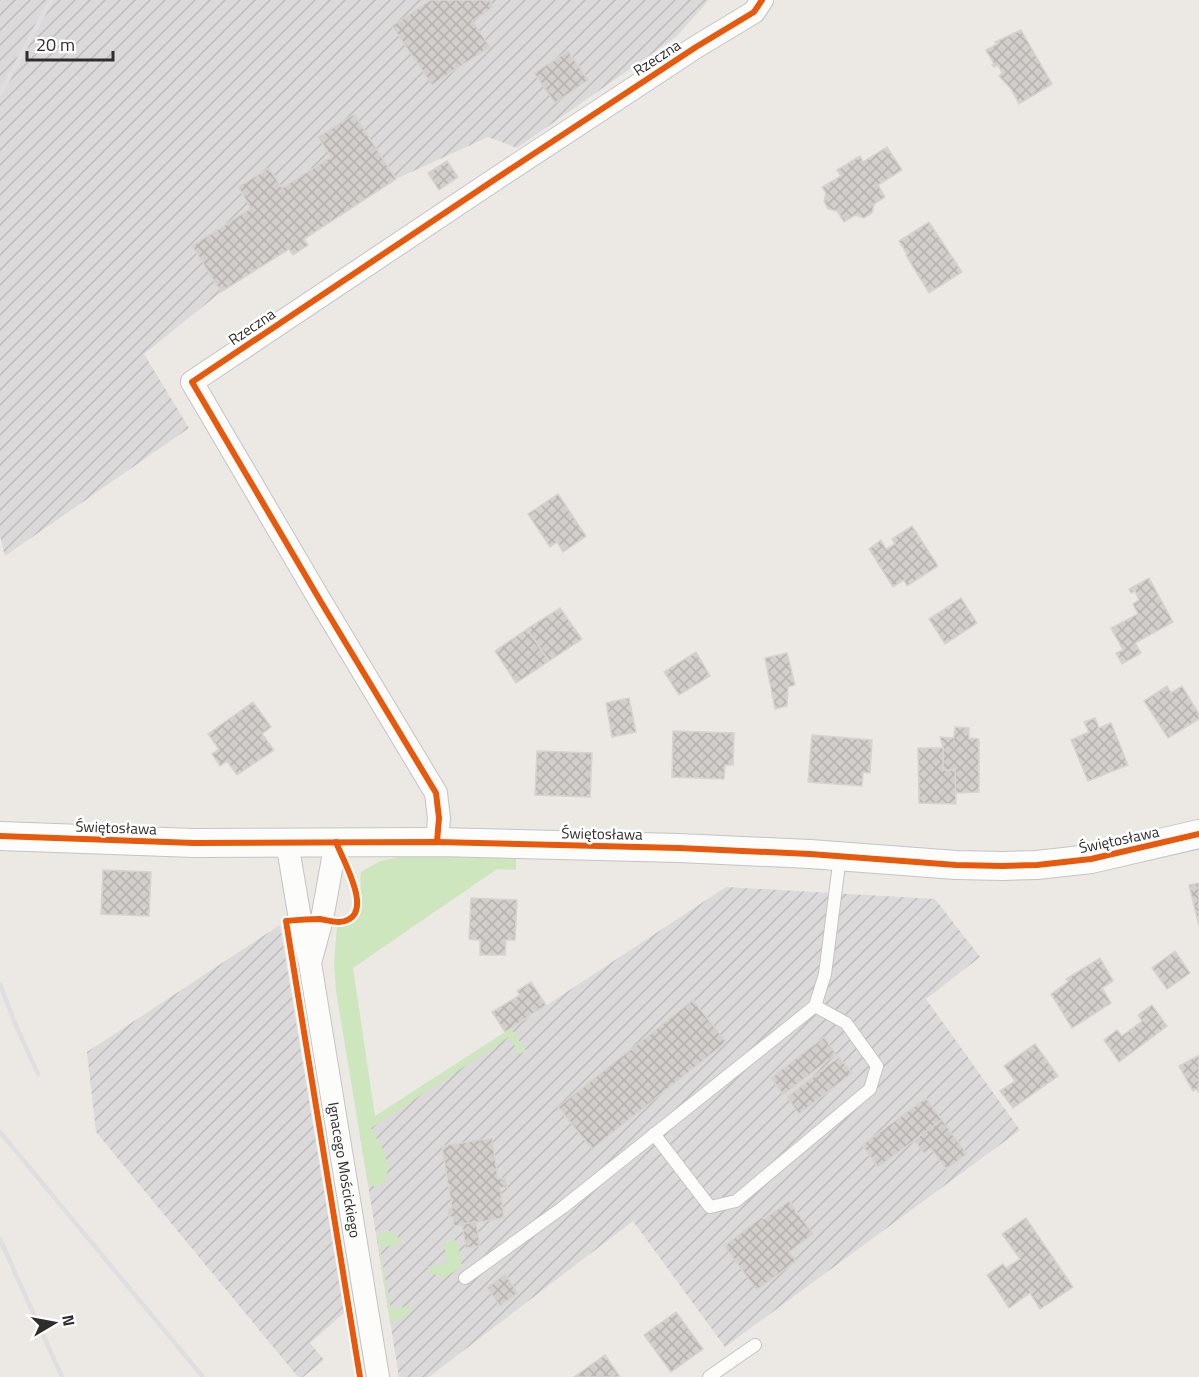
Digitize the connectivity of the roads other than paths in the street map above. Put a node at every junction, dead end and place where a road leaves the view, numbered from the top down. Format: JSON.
{"nodes":[{"id":1,"x":762,"y":0,"type":"edge"},
{"id":2,"x":1199,"y":834,"type":"edge"},
{"id":3,"x":0,"y":836,"type":"edge"},
{"id":4,"x":287,"y":842,"type":"junction"},
{"id":5,"x":336,"y":842,"type":"junction"},
{"id":6,"x":438,"y":842,"type":"junction"},
{"id":7,"x":840,"y":856,"type":"junction"},
{"id":8,"x":310,"y":963,"type":"junction"},
{"id":9,"x":815,"y":1006,"type":"junction"},
{"id":10,"x":654,"y":1134,"type":"junction"},
{"id":11,"x":465,"y":1278,"type":"dead end"},
{"id":12,"x":755,"y":1345,"type":"dead end"},
{"id":13,"x":378,"y":1377,"type":"edge"},
{"id":14,"x":710,"y":1377,"type":"edge"}],
"edges":[{"from":1,"to":6,"type":"street","name":"Rzeczna"},
{"from":2,"to":7,"type":"street","name":"Świętosława"},
{"from":3,"to":4,"type":"street","name":"Świętosława"},
{"from":4,"to":5,"type":"street","name":"Świętosława"},
{"from":4,"to":8,"type":"street","name":"Ignacego Mościckiego"},
{"from":5,"to":6,"type":"street","name":"Świętosława"},
{"from":5,"to":8,"type":"street","name":"Ignacego Mościckiego"},
{"from":6,"to":7,"type":"street","name":"Świętosława"},
{"from":7,"to":9,"type":"lane"},
{"from":8,"to":13,"type":"street","name":"Ignacego Mościckiego"},
{"from":9,"to":10,"type":"lane"},
{"from":9,"to":10,"type":"lane"},
{"from":10,"to":11,"type":"lane"},
{"from":12,"to":14,"type":"lane"}]}
